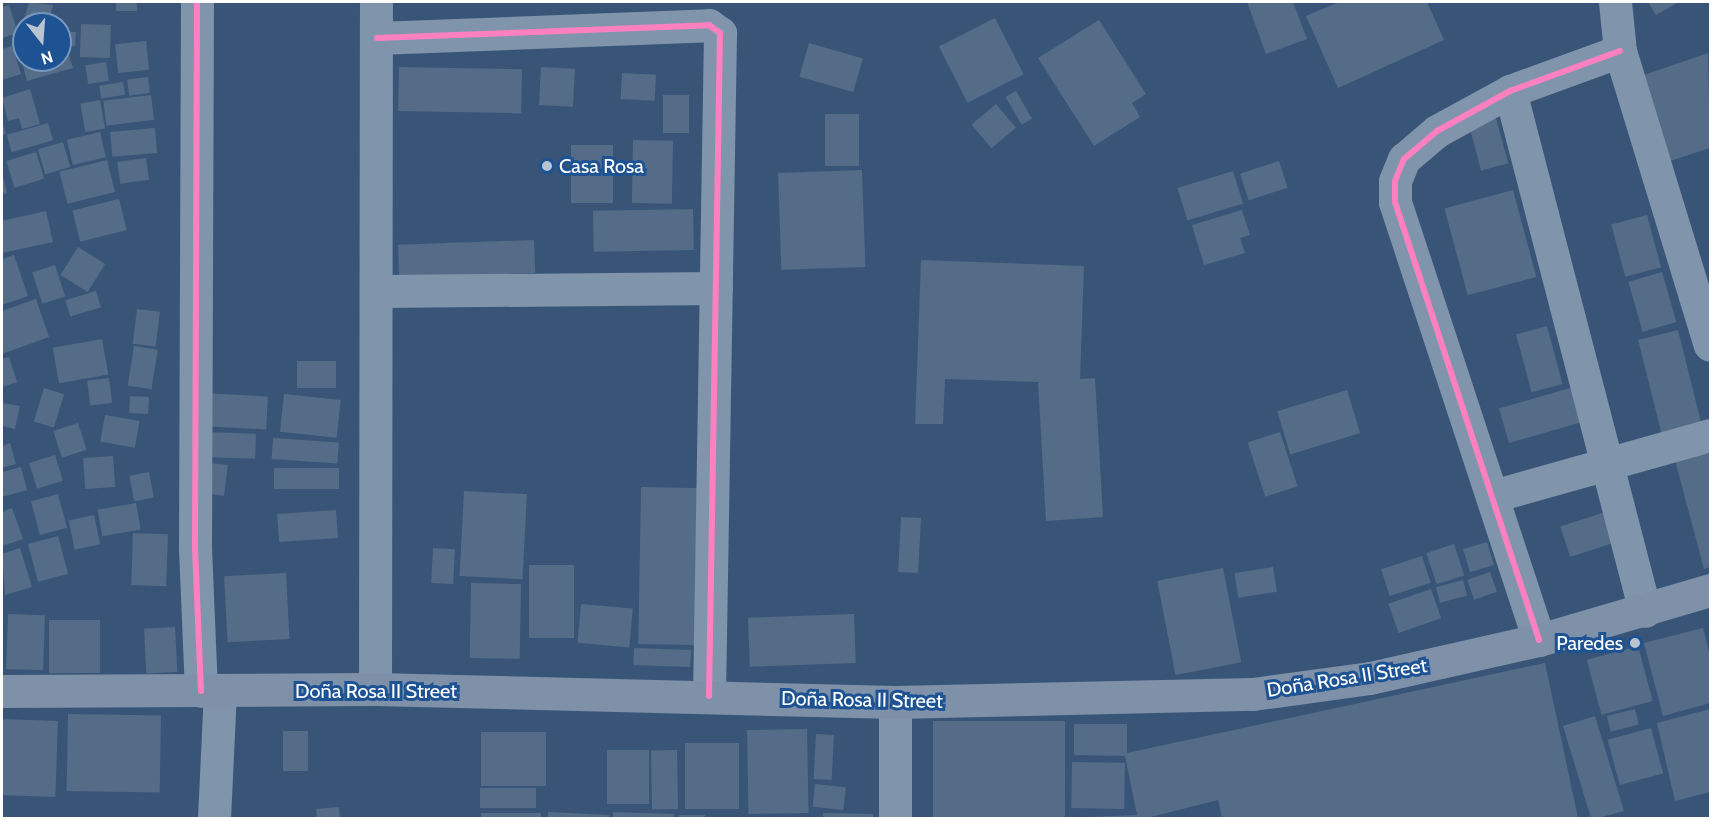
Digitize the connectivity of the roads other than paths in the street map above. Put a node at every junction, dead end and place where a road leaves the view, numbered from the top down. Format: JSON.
{"nodes":[{"id":1,"x":197,"y":2,"type":"edge"},
{"id":2,"x":376,"y":2,"type":"edge"},
{"id":3,"x":1615,"y":2,"type":"edge"},
{"id":4,"x":377,"y":38,"type":"junction"},
{"id":5,"x":1620,"y":51,"type":"junction"},
{"id":6,"x":1510,"y":91,"type":"junction"},
{"id":7,"x":716,"y":288,"type":"junction"},
{"id":8,"x":379,"y":291,"type":"junction"},
{"id":9,"x":1710,"y":345,"type":"edge"},
{"id":10,"x":1710,"y":435,"type":"edge"},
{"id":11,"x":1607,"y":465,"type":"junction"},
{"id":12,"x":1492,"y":496,"type":"junction"},
{"id":13,"x":1710,"y":590,"type":"edge"},
{"id":14,"x":1645,"y":611,"type":"junction"},
{"id":15,"x":1539,"y":640,"type":"junction"},
{"id":16,"x":375,"y":688,"type":"junction"},
{"id":17,"x":2,"y":692,"type":"edge"},
{"id":18,"x":210,"y":692,"type":"junction"},
{"id":19,"x":709,"y":696,"type":"junction"},
{"id":20,"x":895,"y":702,"type":"junction"},
{"id":21,"x":214,"y":819,"type":"edge"},
{"id":22,"x":895,"y":819,"type":"edge"}],
"edges":[{"from":1,"to":18,"type":"street"},
{"from":2,"to":4,"type":"street"},
{"from":3,"to":5,"type":"street"},
{"from":4,"to":7,"type":"street"},
{"from":4,"to":8,"type":"street"},
{"from":5,"to":6,"type":"street"},
{"from":5,"to":9,"type":"street"},
{"from":6,"to":11,"type":"street"},
{"from":6,"to":12,"type":"street"},
{"from":7,"to":8,"type":"street"},
{"from":7,"to":19,"type":"street"},
{"from":8,"to":16,"type":"street"},
{"from":10,"to":11,"type":"street"},
{"from":11,"to":12,"type":"street"},
{"from":11,"to":14,"type":"street"},
{"from":12,"to":15,"type":"street"},
{"from":13,"to":14,"type":"main road","name":"Doña Rosa II Street"},
{"from":14,"to":15,"type":"main road","name":"Doña Rosa II Street"},
{"from":15,"to":20,"type":"main road","name":"Doña Rosa II Street"},
{"from":16,"to":18,"type":"main road","name":"Doña Rosa II Street"},
{"from":16,"to":19,"type":"main road","name":"Doña Rosa II Street"},
{"from":17,"to":18,"type":"main road","name":"Doña Rosa II Street"},
{"from":18,"to":21,"type":"street"},
{"from":19,"to":20,"type":"main road","name":"Doña Rosa II Street"},
{"from":20,"to":22,"type":"street"}]}
